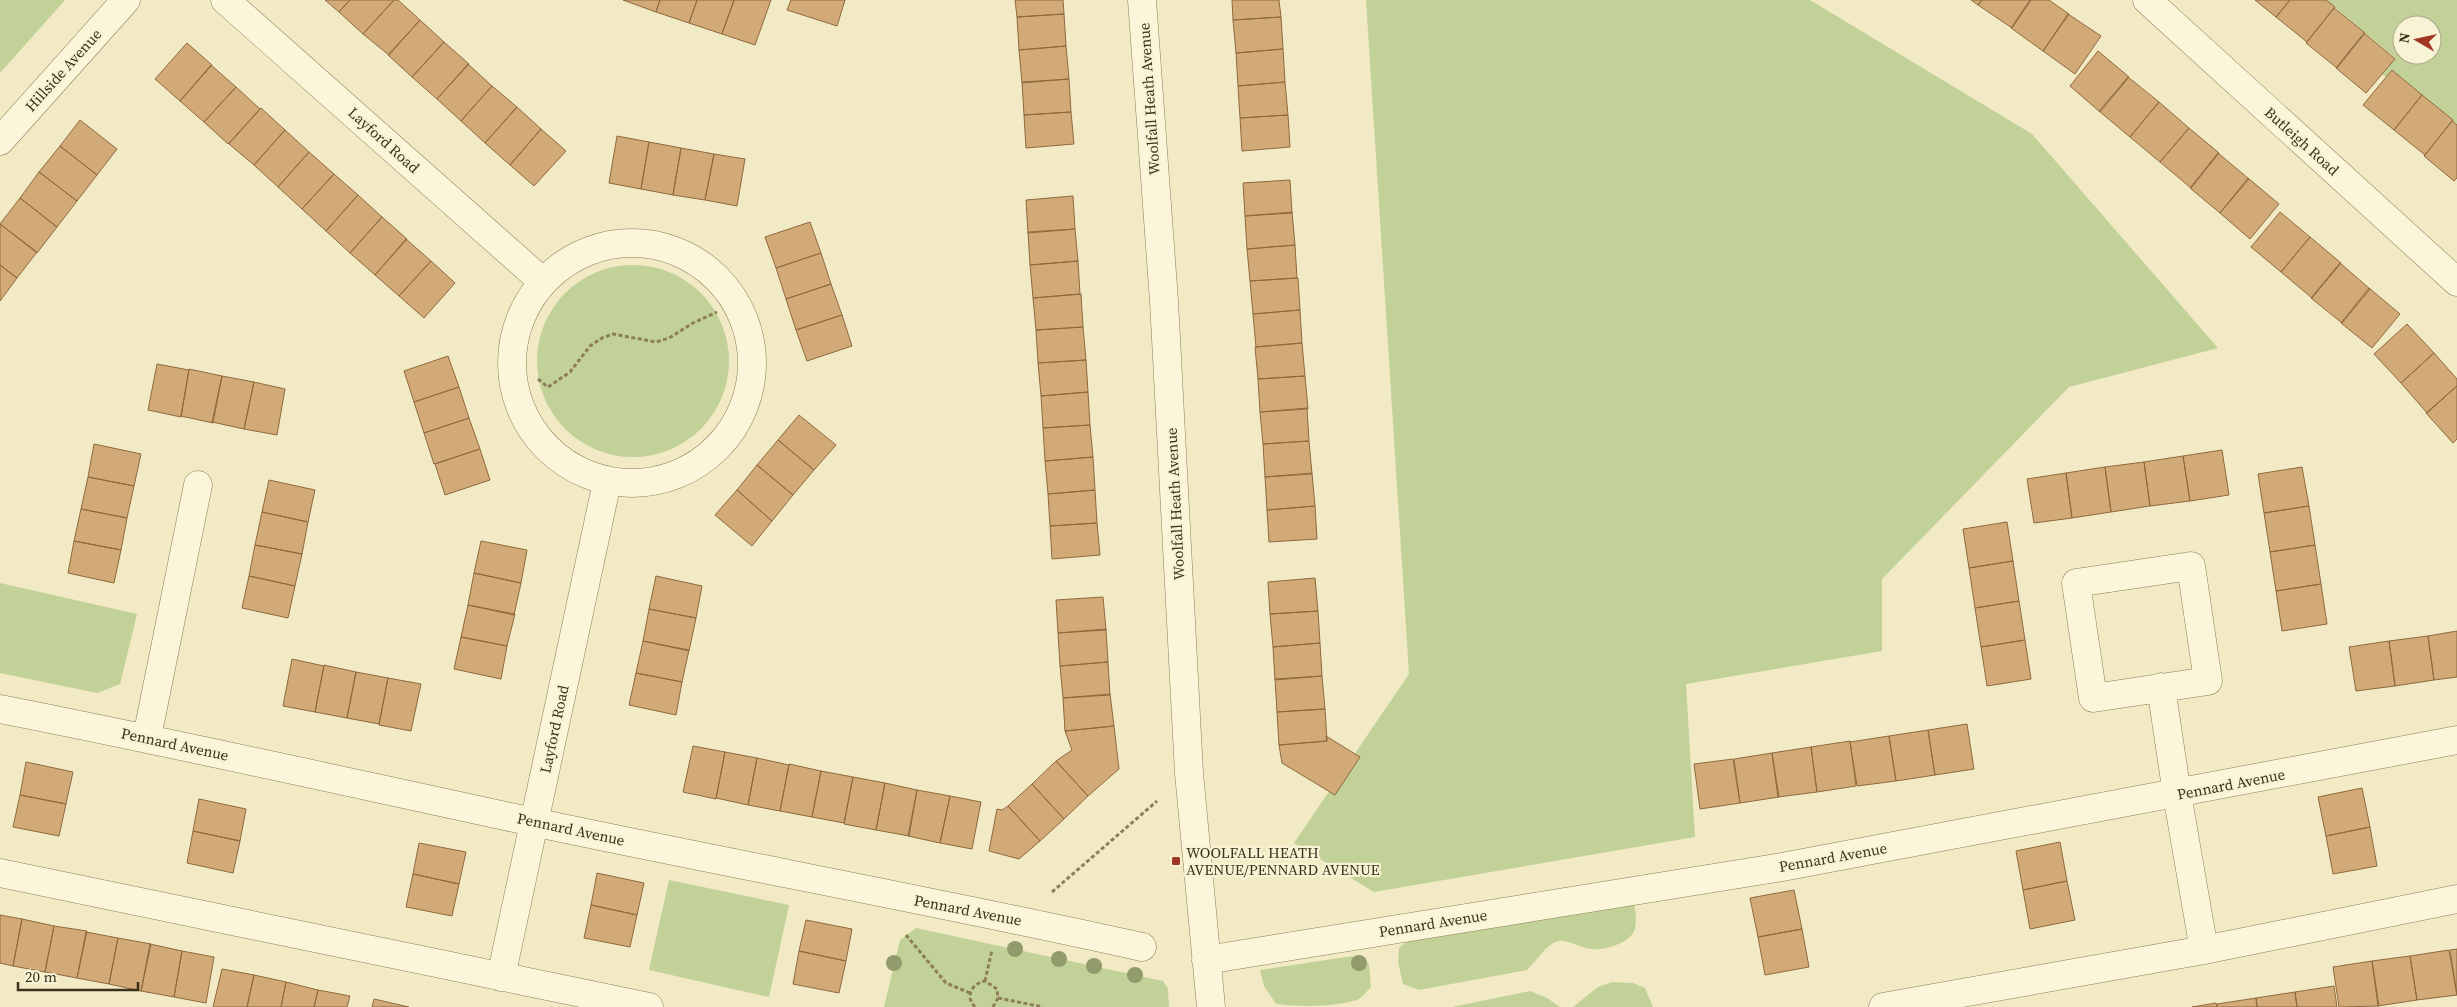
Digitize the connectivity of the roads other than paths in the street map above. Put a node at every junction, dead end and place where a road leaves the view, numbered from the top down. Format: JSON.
{"nodes":[{"id":1,"x":126,"y":0,"type":"edge"},
{"id":2,"x":225,"y":0,"type":"edge"},
{"id":3,"x":1142,"y":0,"type":"edge"},
{"id":4,"x":2147,"y":0,"type":"edge"},
{"id":5,"x":0,"y":141,"type":"edge"},
{"id":6,"x":542,"y":281,"type":"junction"},
{"id":7,"x":2457,"y":282,"type":"edge"},
{"id":8,"x":607,"y":482,"type":"junction"},
{"id":9,"x":198,"y":485,"type":"dead end"},
{"id":10,"x":2161,"y":687,"type":"junction"},
{"id":11,"x":0,"y":709,"type":"edge"},
{"id":12,"x":147,"y":737,"type":"junction"},
{"id":13,"x":2457,"y":740,"type":"edge"},
{"id":14,"x":2177,"y":794,"type":"junction"},
{"id":15,"x":534,"y":822,"type":"junction"},
{"id":16,"x":0,"y":873,"type":"edge"},
{"id":17,"x":2457,"y":899,"type":"edge"},
{"id":18,"x":1142,"y":947,"type":"dead end"},
{"id":19,"x":2204,"y":950,"type":"junction"},
{"id":20,"x":1206,"y":960,"type":"junction"},
{"id":21,"x":501,"y":977,"type":"junction"},
{"id":22,"x":649,"y":1007,"type":"edge"},
{"id":23,"x":1211,"y":1007,"type":"edge"},
{"id":24,"x":1883,"y":1007,"type":"edge"}],
"edges":[{"from":1,"to":5,"type":"street","name":"Hillside Avenue"},
{"from":2,"to":6,"type":"street","name":"Layford Road"},
{"from":3,"to":20,"type":"street","name":"Woolfall Heath Avenue"},
{"from":4,"to":7,"type":"street","name":"Butleigh Road"},
{"from":6,"to":8,"type":"street"},
{"from":6,"to":8,"type":"street"},
{"from":8,"to":15,"type":"street","name":"Layford Road"},
{"from":9,"to":12,"type":"street"},
{"from":10,"to":10,"type":"street"},
{"from":10,"to":14,"type":"street"},
{"from":11,"to":12,"type":"street","name":"Pennard Avenue"},
{"from":12,"to":15,"type":"street","name":"Pennard Avenue"},
{"from":13,"to":14,"type":"street","name":"Pennard Avenue"},
{"from":14,"to":19,"type":"street"},
{"from":14,"to":20,"type":"street","name":"Pennard Avenue"},
{"from":15,"to":18,"type":"street","name":"Pennard Avenue"},
{"from":15,"to":21,"type":"street","name":"Layford Road"},
{"from":16,"to":21,"type":"street"},
{"from":17,"to":19,"type":"street"},
{"from":19,"to":24,"type":"street"},
{"from":20,"to":23,"type":"street","name":"Woolfall Heath Avenue"},
{"from":21,"to":22,"type":"street"}]}
